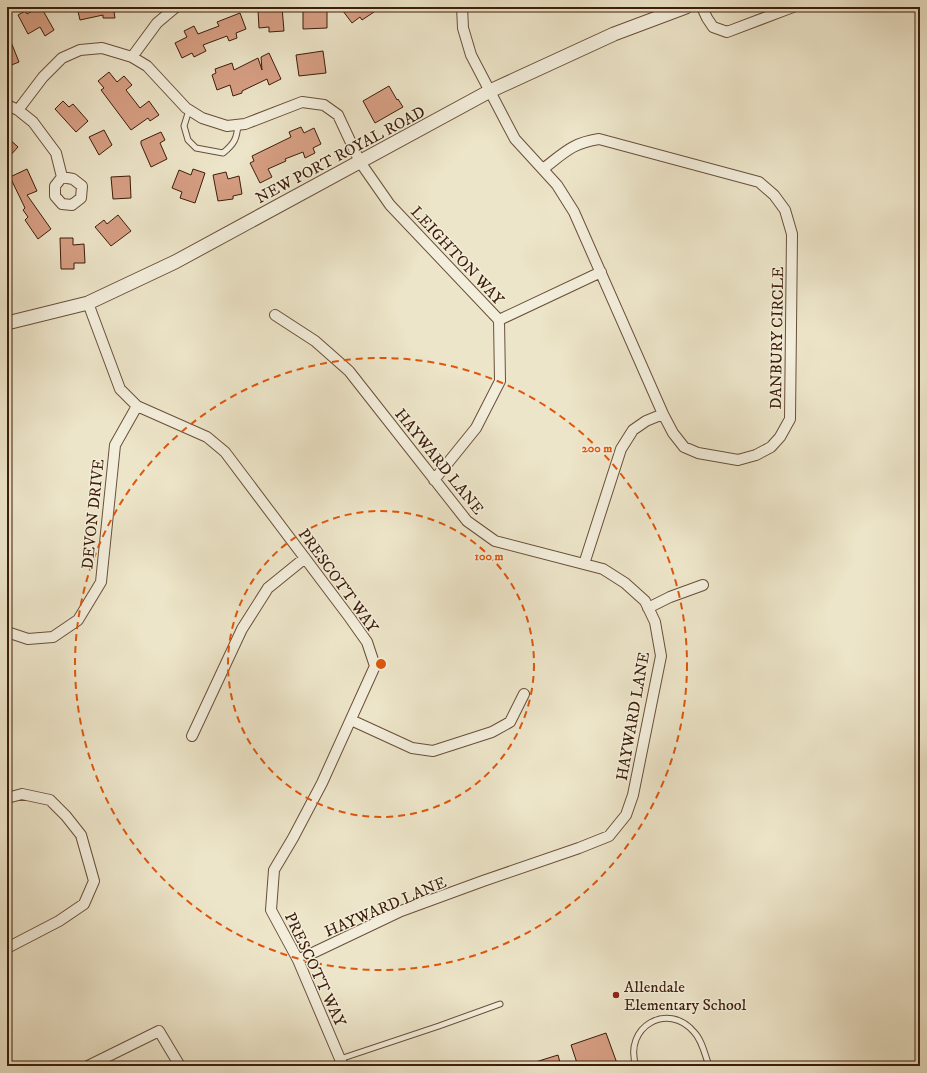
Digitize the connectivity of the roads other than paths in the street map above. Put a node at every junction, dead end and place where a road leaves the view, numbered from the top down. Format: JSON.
{"nodes":[{"id":1,"x":176,"y":7,"type":"edge"},
{"id":2,"x":462,"y":7,"type":"edge"},
{"id":3,"x":686,"y":7,"type":"edge"},
{"id":4,"x":702,"y":7,"type":"edge"},
{"id":5,"x":793,"y":7,"type":"edge"},
{"id":6,"x":132,"y":57,"type":"junction"},
{"id":7,"x":490,"y":91,"type":"junction"},
{"id":8,"x":7,"y":105,"type":"edge"},
{"id":9,"x":18,"y":110,"type":"junction"},
{"id":10,"x":189,"y":110,"type":"junction"},
{"id":11,"x":238,"y":124,"type":"junction"},
{"id":12,"x":360,"y":162,"type":"junction"},
{"id":13,"x":542,"y":169,"type":"junction"},
{"id":14,"x":62,"y":177,"type":"dead end"},
{"id":15,"x":601,"y":272,"type":"junction"},
{"id":16,"x":88,"y":302,"type":"junction"},
{"id":17,"x":275,"y":315,"type":"dead end"},
{"id":18,"x":499,"y":320,"type":"junction"},
{"id":19,"x":7,"y":323,"type":"edge"},
{"id":20,"x":137,"y":406,"type":"junction"},
{"id":21,"x":664,"y":414,"type":"junction"},
{"id":22,"x":434,"y":480,"type":"junction"},
{"id":23,"x":305,"y":558,"type":"junction"},
{"id":24,"x":584,"y":564,"type":"junction"},
{"id":25,"x":703,"y":585,"type":"dead end"},
{"id":26,"x":648,"y":608,"type":"junction"},
{"id":27,"x":7,"y":632,"type":"edge"},
{"id":28,"x":524,"y":694,"type":"dead end"},
{"id":29,"x":351,"y":720,"type":"junction"},
{"id":30,"x":192,"y":736,"type":"dead end"},
{"id":31,"x":7,"y":798,"type":"edge"},
{"id":32,"x":7,"y":948,"type":"edge"},
{"id":33,"x":298,"y":960,"type":"junction"},
{"id":34,"x":500,"y":1004,"type":"dead end"},
{"id":35,"x":342,"y":1062,"type":"edge"},
{"id":36,"x":88,"y":1066,"type":"edge"},
{"id":37,"x":180,"y":1066,"type":"edge"},
{"id":38,"x":636,"y":1066,"type":"edge"},
{"id":39,"x":709,"y":1066,"type":"edge"}],
"edges":[{"from":1,"to":6,"type":"street"},
{"from":2,"to":7,"type":"street","name":"DANBURY CIRCLE"},
{"from":3,"to":7,"type":"street","name":"NEW PORT ROYAL ROAD"},
{"from":4,"to":5,"type":"street"},
{"from":6,"to":9,"type":"street","name":"LEIGHTON WAY"},
{"from":6,"to":10,"type":"street","name":"LEIGHTON WAY"},
{"from":7,"to":12,"type":"street","name":"NEW PORT ROYAL ROAD"},
{"from":7,"to":13,"type":"street","name":"DANBURY CIRCLE"},
{"from":8,"to":9,"type":"street"},
{"from":9,"to":14,"type":"street"},
{"from":10,"to":11,"type":"street","name":"LEIGHTON WAY"},
{"from":10,"to":11,"type":"lane"},
{"from":11,"to":12,"type":"street","name":"LEIGHTON WAY"},
{"from":12,"to":16,"type":"street","name":"NEW PORT ROYAL ROAD"},
{"from":12,"to":18,"type":"street","name":"LEIGHTON WAY"},
{"from":13,"to":15,"type":"street","name":"DANBURY CIRCLE"},
{"from":13,"to":21,"type":"street","name":"DANBURY CIRCLE"},
{"from":15,"to":18,"type":"street"},
{"from":15,"to":21,"type":"street","name":"DANBURY CIRCLE"},
{"from":16,"to":19,"type":"street","name":"NEW PORT ROYAL ROAD"},
{"from":16,"to":20,"type":"street","name":"PRESCOTT WAY"},
{"from":17,"to":22,"type":"street","name":"HAYWARD LANE"},
{"from":18,"to":22,"type":"street","name":"LEIGHTON WAY"},
{"from":20,"to":23,"type":"street","name":"PRESCOTT WAY"},
{"from":20,"to":27,"type":"street","name":"DEVON DRIVE"},
{"from":21,"to":24,"type":"street"},
{"from":22,"to":24,"type":"street","name":"HAYWARD LANE"},
{"from":23,"to":29,"type":"street","name":"PRESCOTT WAY"},
{"from":23,"to":30,"type":"street"},
{"from":24,"to":26,"type":"street","name":"HAYWARD LANE"},
{"from":25,"to":26,"type":"street"},
{"from":26,"to":33,"type":"street","name":"HAYWARD LANE"},
{"from":28,"to":29,"type":"street"},
{"from":29,"to":33,"type":"street","name":"PRESCOTT WAY"},
{"from":31,"to":32,"type":"street"},
{"from":33,"to":35,"type":"street","name":"PRESCOTT WAY"},
{"from":34,"to":35,"type":"lane"},
{"from":36,"to":37,"type":"street"},
{"from":38,"to":39,"type":"lane"}]}
